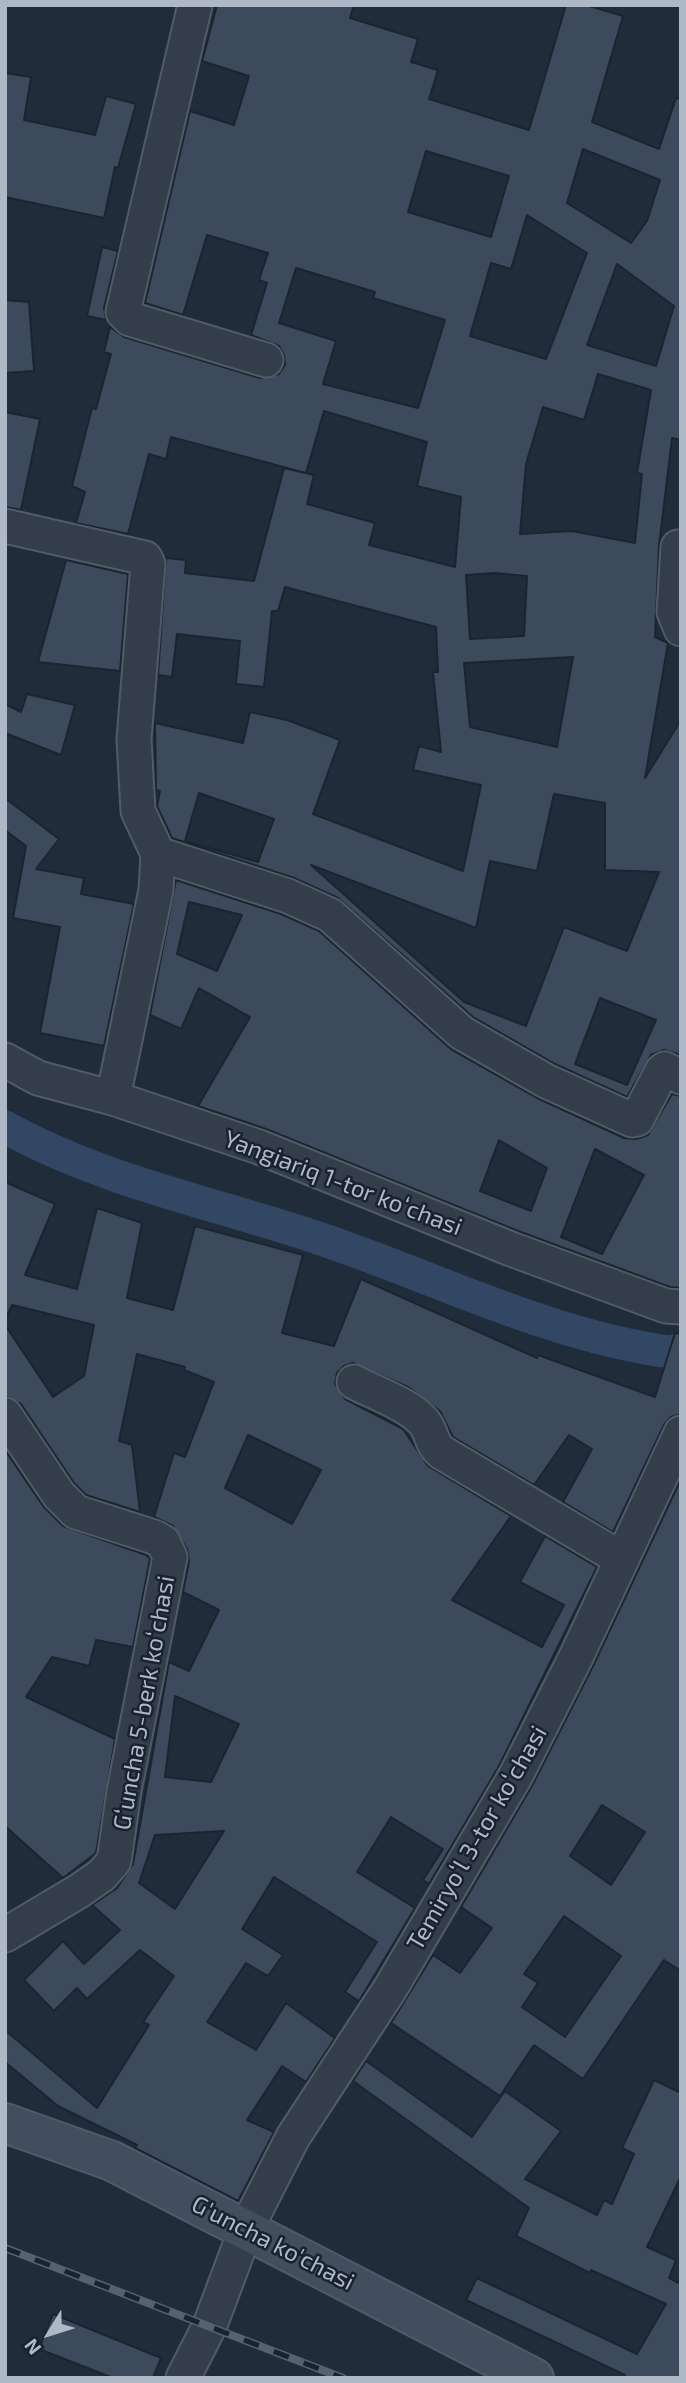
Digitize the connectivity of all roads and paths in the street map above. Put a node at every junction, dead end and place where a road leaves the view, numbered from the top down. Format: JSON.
{"nodes":[{"id":1,"x":195,"y":5,"type":"edge"},
{"id":2,"x":266,"y":360,"type":"dead end"},
{"id":3,"x":5,"y":526,"type":"edge"},
{"id":4,"x":678,"y":547,"type":"dead end"},
{"id":5,"x":681,"y":629,"type":"edge"},
{"id":6,"x":158,"y":854,"type":"junction"},
{"id":7,"x":5,"y":1060,"type":"edge"},
{"id":8,"x":681,"y":1077,"type":"edge"},
{"id":9,"x":113,"y":1098,"type":"junction"},
{"id":10,"x":681,"y":1307,"type":"edge"},
{"id":11,"x":354,"y":1382,"type":"dead end"},
{"id":12,"x":5,"y":1415,"type":"edge"},
{"id":13,"x":681,"y":1433,"type":"edge"},
{"id":14,"x":620,"y":1558,"type":"junction"},
{"id":15,"x":5,"y":1934,"type":"edge"},
{"id":16,"x":5,"y":2123,"type":"edge"},
{"id":17,"x":246,"y":2229,"type":"junction"},
{"id":18,"x":183,"y":2378,"type":"edge"},
{"id":19,"x":534,"y":2378,"type":"edge"}],
"edges":[{"from":1,"to":2,"type":"street"},
{"from":3,"to":6,"type":"street"},
{"from":4,"to":5,"type":"street"},
{"from":6,"to":8,"type":"street"},
{"from":6,"to":9,"type":"street"},
{"from":7,"to":9,"type":"street","name":"Yangiariq 1-tor koʻchasi"},
{"from":9,"to":10,"type":"street","name":"Yangiariq 1-tor koʻchasi"},
{"from":11,"to":14,"type":"street"},
{"from":12,"to":15,"type":"street","name":"Gʻuncha 5-berk koʻchasi"},
{"from":13,"to":14,"type":"street","name":"Temiryoʻl 3-tor koʻchasi"},
{"from":14,"to":17,"type":"street","name":"Temiryoʻl 3-tor koʻchasi"},
{"from":16,"to":17,"type":"street","name":"G'uncha ko'chasi"},
{"from":17,"to":18,"type":"street","name":"Temiryoʻl 3-tor koʻchasi"},
{"from":17,"to":19,"type":"street","name":"G'uncha ko'chasi"}]}
